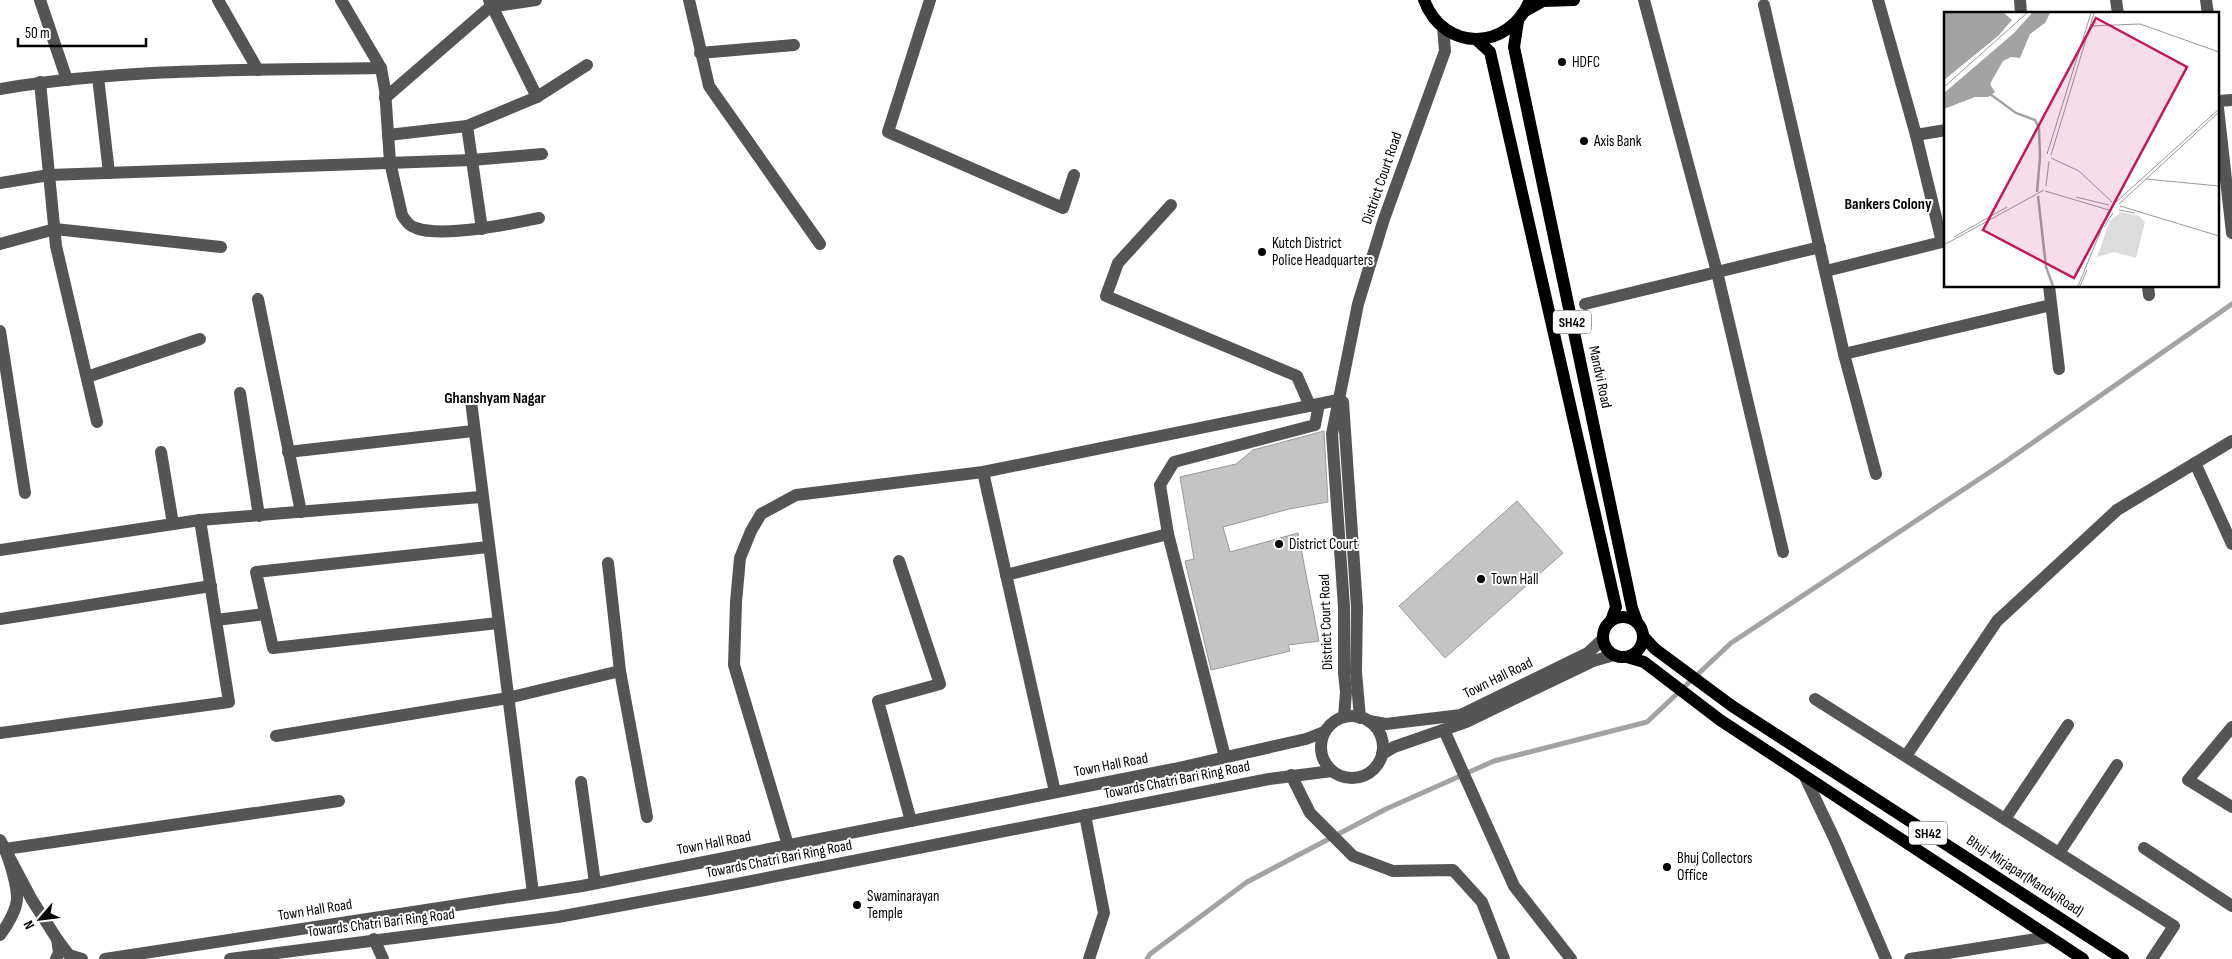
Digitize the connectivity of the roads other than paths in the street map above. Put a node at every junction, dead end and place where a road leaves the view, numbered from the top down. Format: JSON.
{"nodes":[{"id":1,"x":40,"y":0,"type":"edge"},
{"id":2,"x":218,"y":0,"type":"edge"},
{"id":3,"x":341,"y":0,"type":"edge"},
{"id":4,"x":536,"y":0,"type":"edge"},
{"id":5,"x":689,"y":0,"type":"edge"},
{"id":6,"x":930,"y":0,"type":"edge"},
{"id":7,"x":1424,"y":0,"type":"edge"},
{"id":8,"x":1574,"y":0,"type":"edge"},
{"id":9,"x":1644,"y":0,"type":"edge"},
{"id":10,"x":1878,"y":0,"type":"edge"},
{"id":11,"x":489,"y":3,"type":"edge"},
{"id":12,"x":1764,"y":5,"type":"dead end"},
{"id":13,"x":1524,"y":11,"type":"edge"},
{"id":14,"x":1443,"y":27,"type":"junction"},
{"id":15,"x":1470,"y":38,"type":"junction"},
{"id":16,"x":794,"y":45,"type":"dead end"},
{"id":17,"x":1445,"y":51,"type":"junction"},
{"id":18,"x":700,"y":53,"type":"junction"},
{"id":19,"x":586,"y":66,"type":"dead end"},
{"id":20,"x":381,"y":68,"type":"junction"},
{"id":21,"x":258,"y":70,"type":"junction"},
{"id":22,"x":98,"y":77,"type":"junction"},
{"id":23,"x":67,"y":80,"type":"junction"},
{"id":24,"x":40,"y":82,"type":"junction"},
{"id":25,"x":0,"y":89,"type":"edge"},
{"id":26,"x":537,"y":97,"type":"junction"},
{"id":27,"x":386,"y":98,"type":"junction"},
{"id":28,"x":468,"y":126,"type":"junction"},
{"id":29,"x":2220,"y":126,"type":"edge"},
{"id":30,"x":1944,"y":130,"type":"edge"},
{"id":31,"x":388,"y":135,"type":"junction"},
{"id":32,"x":1916,"y":135,"type":"junction"},
{"id":33,"x":542,"y":154,"type":"dead end"},
{"id":34,"x":472,"y":160,"type":"junction"},
{"id":35,"x":390,"y":162,"type":"junction"},
{"id":36,"x":109,"y":173,"type":"junction"},
{"id":37,"x":49,"y":175,"type":"junction"},
{"id":38,"x":1074,"y":175,"type":"dead end"},
{"id":39,"x":0,"y":183,"type":"edge"},
{"id":40,"x":1171,"y":205,"type":"dead end"},
{"id":41,"x":539,"y":218,"type":"dead end"},
{"id":42,"x":54,"y":229,"type":"junction"},
{"id":43,"x":482,"y":229,"type":"junction"},
{"id":44,"x":2232,"y":233,"type":"edge"},
{"id":45,"x":1944,"y":241,"type":"edge"},
{"id":46,"x":0,"y":244,"type":"edge"},
{"id":47,"x":820,"y":244,"type":"dead end"},
{"id":48,"x":221,"y":247,"type":"dead end"},
{"id":49,"x":1820,"y":247,"type":"junction"},
{"id":50,"x":1826,"y":271,"type":"junction"},
{"id":51,"x":1717,"y":272,"type":"junction"},
{"id":52,"x":2049,"y":288,"type":"edge"},
{"id":53,"x":258,"y":299,"type":"dead end"},
{"id":54,"x":1585,"y":304,"type":"dead end"},
{"id":55,"x":2051,"y":305,"type":"junction"},
{"id":56,"x":0,"y":331,"type":"edge"},
{"id":57,"x":200,"y":339,"type":"dead end"},
{"id":58,"x":1844,"y":354,"type":"junction"},
{"id":59,"x":2059,"y":369,"type":"dead end"},
{"id":60,"x":87,"y":377,"type":"junction"},
{"id":61,"x":1342,"y":377,"type":"junction"},
{"id":62,"x":240,"y":393,"type":"dead end"},
{"id":63,"x":1338,"y":400,"type":"junction"},
{"id":64,"x":471,"y":401,"type":"dead end"},
{"id":65,"x":1315,"y":405,"type":"junction"},
{"id":66,"x":97,"y":422,"type":"dead end"},
{"id":67,"x":473,"y":431,"type":"junction"},
{"id":68,"x":2232,"y":441,"type":"edge"},
{"id":69,"x":161,"y":452,"type":"dead end"},
{"id":70,"x":288,"y":452,"type":"junction"},
{"id":71,"x":2195,"y":463,"type":"junction"},
{"id":72,"x":983,"y":472,"type":"junction"},
{"id":73,"x":1876,"y":474,"type":"dead end"},
{"id":74,"x":25,"y":493,"type":"dead end"},
{"id":75,"x":481,"y":497,"type":"junction"},
{"id":76,"x":301,"y":512,"type":"junction"},
{"id":77,"x":259,"y":516,"type":"junction"},
{"id":78,"x":200,"y":520,"type":"junction"},
{"id":79,"x":172,"y":524,"type":"junction"},
{"id":80,"x":1168,"y":534,"type":"junction"},
{"id":81,"x":2232,"y":544,"type":"edge"},
{"id":82,"x":488,"y":547,"type":"junction"},
{"id":83,"x":0,"y":550,"type":"edge"},
{"id":84,"x":1783,"y":552,"type":"dead end"},
{"id":85,"x":899,"y":561,"type":"dead end"},
{"id":86,"x":608,"y":563,"type":"dead end"},
{"id":87,"x":1006,"y":575,"type":"junction"},
{"id":88,"x":211,"y":586,"type":"junction"},
{"id":89,"x":265,"y":614,"type":"junction"},
{"id":90,"x":0,"y":619,"type":"edge"},
{"id":91,"x":216,"y":620,"type":"junction"},
{"id":92,"x":1612,"y":621,"type":"junction"},
{"id":93,"x":1637,"y":622,"type":"junction"},
{"id":94,"x":498,"y":623,"type":"junction"},
{"id":95,"x":1643,"y":636,"type":"junction"},
{"id":96,"x":1603,"y":639,"type":"junction"},
{"id":97,"x":1621,"y":656,"type":"junction"},
{"id":98,"x":620,"y":671,"type":"junction"},
{"id":99,"x":508,"y":698,"type":"junction"},
{"id":100,"x":1815,"y":699,"type":"dead end"},
{"id":101,"x":1344,"y":717,"type":"junction"},
{"id":102,"x":1365,"y":720,"type":"junction"},
{"id":103,"x":2068,"y":725,"type":"dead end"},
{"id":104,"x":2232,"y":728,"type":"edge"},
{"id":105,"x":1444,"y":730,"type":"junction"},
{"id":106,"x":1324,"y":732,"type":"junction"},
{"id":107,"x":0,"y":733,"type":"edge"},
{"id":108,"x":276,"y":736,"type":"dead end"},
{"id":109,"x":1382,"y":754,"type":"junction"},
{"id":110,"x":1906,"y":756,"type":"junction"},
{"id":111,"x":1226,"y":757,"type":"junction"},
{"id":112,"x":2117,"y":765,"type":"dead end"},
{"id":113,"x":1332,"y":771,"type":"junction"},
{"id":114,"x":1291,"y":775,"type":"junction"},
{"id":115,"x":1805,"y":777,"type":"junction"},
{"id":116,"x":581,"y":782,"type":"dead end"},
{"id":117,"x":1055,"y":792,"type":"junction"},
{"id":118,"x":340,"y":801,"type":"dead end"},
{"id":119,"x":2232,"y":807,"type":"edge"},
{"id":120,"x":1085,"y":815,"type":"junction"},
{"id":121,"x":647,"y":816,"type":"dead end"},
{"id":122,"x":2005,"y":819,"type":"junction"},
{"id":123,"x":911,"y":821,"type":"junction"},
{"id":124,"x":2,"y":845,"type":"edge"},
{"id":125,"x":788,"y":845,"type":"junction"},
{"id":126,"x":2144,"y":848,"type":"dead end"},
{"id":127,"x":2059,"y":853,"type":"junction"},
{"id":128,"x":595,"y":883,"type":"junction"},
{"id":129,"x":533,"y":893,"type":"junction"},
{"id":130,"x":2232,"y":906,"type":"edge"},
{"id":131,"x":0,"y":935,"type":"edge"},
{"id":132,"x":2049,"y":937,"type":"junction"},
{"id":133,"x":57,"y":939,"type":"junction"},
{"id":134,"x":374,"y":939,"type":"junction"},
{"id":135,"x":56,"y":959,"type":"edge"},
{"id":136,"x":82,"y":959,"type":"edge"},
{"id":137,"x":105,"y":959,"type":"edge"},
{"id":138,"x":230,"y":959,"type":"edge"},
{"id":139,"x":383,"y":959,"type":"edge"},
{"id":140,"x":1088,"y":959,"type":"edge"},
{"id":141,"x":1504,"y":959,"type":"edge"},
{"id":142,"x":1571,"y":959,"type":"edge"},
{"id":143,"x":1886,"y":959,"type":"edge"},
{"id":144,"x":1910,"y":959,"type":"edge"},
{"id":145,"x":2084,"y":959,"type":"edge"},
{"id":146,"x":2123,"y":959,"type":"edge"},
{"id":147,"x":2152,"y":959,"type":"edge"}],
"edges":[{"from":1,"to":23,"type":"street"},
{"from":2,"to":21,"type":"street"},
{"from":3,"to":20,"type":"street"},
{"from":4,"to":11,"type":"street"},
{"from":5,"to":18,"type":"street"},
{"from":6,"to":38,"type":"street"},
{"from":7,"to":14,"type":"main road"},
{"from":8,"to":13,"type":"main road"},
{"from":9,"to":51,"type":"street"},
{"from":10,"to":32,"type":"street"},
{"from":11,"to":26,"type":"street"},
{"from":11,"to":27,"type":"street"},
{"from":12,"to":49,"type":"street"},
{"from":13,"to":15,"type":"main road"},
{"from":13,"to":93,"type":"main road","name":"Mandvi Road","number":"SH42"},
{"from":14,"to":15,"type":"main road"},
{"from":14,"to":17,"type":"street"},
{"from":15,"to":17,"type":"street"},
{"from":15,"to":92,"type":"main road","number":"SH42"},
{"from":16,"to":18,"type":"street"},
{"from":17,"to":61,"type":"street","name":"District Court Road"},
{"from":18,"to":47,"type":"street"},
{"from":19,"to":26,"type":"street"},
{"from":20,"to":21,"type":"street"},
{"from":20,"to":27,"type":"street"},
{"from":21,"to":22,"type":"street"},
{"from":22,"to":23,"type":"street"},
{"from":22,"to":36,"type":"street"},
{"from":23,"to":24,"type":"street"},
{"from":24,"to":25,"type":"street"},
{"from":24,"to":37,"type":"street"},
{"from":26,"to":28,"type":"street"},
{"from":27,"to":31,"type":"street"},
{"from":28,"to":31,"type":"street"},
{"from":28,"to":34,"type":"street"},
{"from":29,"to":44,"type":"street"},
{"from":30,"to":32,"type":"street"},
{"from":31,"to":35,"type":"street"},
{"from":32,"to":45,"type":"street"},
{"from":33,"to":34,"type":"street"},
{"from":34,"to":35,"type":"street"},
{"from":34,"to":43,"type":"street"},
{"from":35,"to":36,"type":"street"},
{"from":35,"to":43,"type":"street"},
{"from":36,"to":37,"type":"street"},
{"from":37,"to":39,"type":"street"},
{"from":37,"to":42,"type":"street"},
{"from":40,"to":65,"type":"street"},
{"from":41,"to":43,"type":"street"},
{"from":42,"to":46,"type":"street"},
{"from":42,"to":48,"type":"street"},
{"from":42,"to":60,"type":"street"},
{"from":45,"to":50,"type":"street"},
{"from":49,"to":50,"type":"street"},
{"from":49,"to":51,"type":"street"},
{"from":50,"to":58,"type":"street"},
{"from":51,"to":54,"type":"street"},
{"from":51,"to":84,"type":"street"},
{"from":52,"to":55,"type":"street"},
{"from":53,"to":70,"type":"street"},
{"from":55,"to":58,"type":"street"},
{"from":55,"to":59,"type":"street"},
{"from":56,"to":74,"type":"street"},
{"from":57,"to":60,"type":"street"},
{"from":58,"to":73,"type":"street"},
{"from":60,"to":66,"type":"street"},
{"from":61,"to":63,"type":"street","name":"District Court Road"},
{"from":61,"to":102,"type":"street","name":"District Court Road"},
{"from":62,"to":77,"type":"street"},
{"from":63,"to":65,"type":"street"},
{"from":63,"to":101,"type":"street","name":"District Court Road"},
{"from":64,"to":67,"type":"street"},
{"from":65,"to":72,"type":"street"},
{"from":65,"to":80,"type":"street"},
{"from":67,"to":70,"type":"street"},
{"from":67,"to":75,"type":"street"},
{"from":68,"to":71,"type":"street"},
{"from":69,"to":79,"type":"street"},
{"from":70,"to":76,"type":"street"},
{"from":71,"to":81,"type":"street"},
{"from":71,"to":110,"type":"street"},
{"from":72,"to":87,"type":"street"},
{"from":72,"to":125,"type":"street"},
{"from":75,"to":76,"type":"street"},
{"from":75,"to":82,"type":"street"},
{"from":76,"to":77,"type":"street"},
{"from":77,"to":78,"type":"street"},
{"from":78,"to":79,"type":"street"},
{"from":78,"to":88,"type":"street"},
{"from":79,"to":83,"type":"street"},
{"from":80,"to":87,"type":"street"},
{"from":80,"to":111,"type":"street"},
{"from":82,"to":89,"type":"street"},
{"from":82,"to":94,"type":"street"},
{"from":85,"to":123,"type":"street"},
{"from":86,"to":98,"type":"street"},
{"from":87,"to":117,"type":"street"},
{"from":88,"to":90,"type":"street"},
{"from":88,"to":91,"type":"street"},
{"from":89,"to":91,"type":"street"},
{"from":89,"to":94,"type":"street"},
{"from":91,"to":107,"type":"street"},
{"from":92,"to":93,"type":"main road"},
{"from":92,"to":96,"type":"main road"},
{"from":93,"to":95,"type":"main road"},
{"from":94,"to":99,"type":"street"},
{"from":95,"to":97,"type":"main road"},
{"from":95,"to":146,"type":"main road","name":"Bhuj-Mirjapar(MandviRoad)","number":"SH42"},
{"from":96,"to":97,"type":"main road"},
{"from":96,"to":102,"type":"street","name":"Town Hall Road"},
{"from":97,"to":105,"type":"street","name":"Town Hall Road"},
{"from":97,"to":115,"type":"main road","number":"SH42"},
{"from":98,"to":99,"type":"street"},
{"from":98,"to":121,"type":"street"},
{"from":99,"to":108,"type":"street"},
{"from":99,"to":129,"type":"street"},
{"from":100,"to":110,"type":"street"},
{"from":101,"to":102,"type":"street"},
{"from":101,"to":106,"type":"street"},
{"from":102,"to":109,"type":"street"},
{"from":103,"to":122,"type":"street"},
{"from":104,"to":119,"type":"street"},
{"from":105,"to":109,"type":"street","name":"Town Hall Road"},
{"from":105,"to":142,"type":"street"},
{"from":106,"to":111,"type":"street","name":"Town Hall Road"},
{"from":106,"to":113,"type":"street"},
{"from":109,"to":113,"type":"street"},
{"from":110,"to":122,"type":"street"},
{"from":111,"to":117,"type":"street","name":"Town Hall Road"},
{"from":112,"to":127,"type":"street"},
{"from":113,"to":114,"type":"street","name":"Towards Chatri Bari Ring Road"},
{"from":114,"to":120,"type":"street","name":"Towards Chatri Bari Ring Road"},
{"from":114,"to":141,"type":"street"},
{"from":115,"to":132,"type":"main road","number":"SH42"},
{"from":115,"to":143,"type":"street"},
{"from":116,"to":128,"type":"street"},
{"from":117,"to":123,"type":"street","name":"Town Hall Road"},
{"from":118,"to":124,"type":"street"},
{"from":120,"to":134,"type":"street","name":"Towards Chatri Bari Ring Road"},
{"from":120,"to":140,"type":"street"},
{"from":122,"to":127,"type":"street"},
{"from":123,"to":125,"type":"street","name":"Town Hall Road"},
{"from":124,"to":131,"type":"street"},
{"from":124,"to":133,"type":"street"},
{"from":125,"to":128,"type":"street","name":"Town Hall Road"},
{"from":126,"to":130,"type":"street"},
{"from":127,"to":147,"type":"street"},
{"from":128,"to":129,"type":"street","name":"Town Hall Road"},
{"from":129,"to":137,"type":"street","name":"Town Hall Road"},
{"from":132,"to":144,"type":"street"},
{"from":132,"to":145,"type":"main road","number":"SH42"},
{"from":133,"to":135,"type":"street"},
{"from":133,"to":136,"type":"street"},
{"from":134,"to":138,"type":"street","name":"Towards Chatri Bari Ring Road"},
{"from":134,"to":139,"type":"street"}]}
